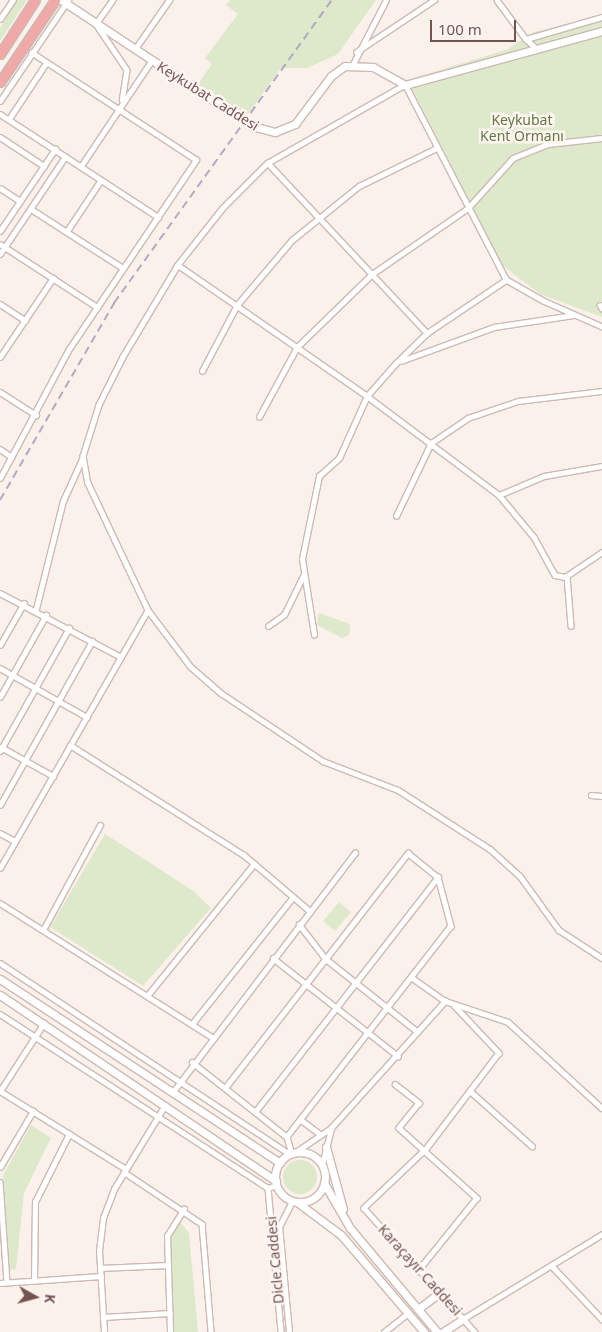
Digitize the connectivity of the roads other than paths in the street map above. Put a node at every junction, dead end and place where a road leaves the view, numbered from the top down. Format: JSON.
{"nodes":[{"id":1,"x":13,"y":0,"type":"edge"},
{"id":2,"x":35,"y":0,"type":"edge"},
{"id":3,"x":55,"y":0,"type":"edge"},
{"id":4,"x":112,"y":0,"type":"edge"},
{"id":5,"x":169,"y":0,"type":"edge"},
{"id":6,"x":386,"y":0,"type":"edge"},
{"id":7,"x":434,"y":0,"type":"edge"},
{"id":8,"x":497,"y":0,"type":"edge"},
{"id":9,"x":65,"y":1,"type":"edge"},
{"id":10,"x":602,"y":17,"type":"edge"},
{"id":11,"x":0,"y":20,"type":"edge"},
{"id":12,"x":96,"y":24,"type":"junction"},
{"id":13,"x":602,"y":31,"type":"edge"},
{"id":14,"x":526,"y":39,"type":"junction"},
{"id":15,"x":535,"y":47,"type":"junction"},
{"id":16,"x":135,"y":49,"type":"junction"},
{"id":17,"x":356,"y":52,"type":"junction"},
{"id":18,"x":0,"y":54,"type":"edge"},
{"id":19,"x":32,"y":54,"type":"junction"},
{"id":20,"x":152,"y":60,"type":"junction"},
{"id":21,"x":46,"y":63,"type":"junction"},
{"id":22,"x":353,"y":64,"type":"junction"},
{"id":23,"x":0,"y":82,"type":"edge"},
{"id":24,"x":405,"y":85,"type":"junction"},
{"id":25,"x":0,"y":101,"type":"edge"},
{"id":26,"x":118,"y":110,"type":"junction"},
{"id":27,"x":0,"y":114,"type":"edge"},
{"id":28,"x":8,"y":119,"type":"junction"},
{"id":29,"x":0,"y":137,"type":"edge"},
{"id":30,"x":602,"y":138,"type":"edge"},
{"id":31,"x":437,"y":148,"type":"junction"},
{"id":32,"x":55,"y":149,"type":"junction"},
{"id":33,"x":65,"y":157,"type":"junction"},
{"id":34,"x":268,"y":163,"type":"junction"},
{"id":35,"x":44,"y":166,"type":"junction"},
{"id":36,"x":81,"y":166,"type":"junction"},
{"id":37,"x":101,"y":180,"type":"junction"},
{"id":38,"x":0,"y":188,"type":"edge"},
{"id":39,"x":20,"y":201,"type":"junction"},
{"id":40,"x":468,"y":208,"type":"junction"},
{"id":41,"x":31,"y":209,"type":"junction"},
{"id":42,"x":158,"y":217,"type":"junction"},
{"id":43,"x":317,"y":217,"type":"junction"},
{"id":44,"x":0,"y":231,"type":"edge"},
{"id":45,"x":67,"y":232,"type":"junction"},
{"id":46,"x":2,"y":246,"type":"edge"},
{"id":47,"x":0,"y":254,"type":"edge"},
{"id":48,"x":178,"y":265,"type":"junction"},
{"id":49,"x":123,"y":268,"type":"junction"},
{"id":50,"x":372,"y":274,"type":"junction"},
{"id":51,"x":53,"y":278,"type":"junction"},
{"id":52,"x":506,"y":280,"type":"junction"},
{"id":53,"x":0,"y":304,"type":"edge"},
{"id":54,"x":237,"y":305,"type":"junction"},
{"id":55,"x":97,"y":307,"type":"junction"},
{"id":56,"x":577,"y":315,"type":"junction"},
{"id":57,"x":25,"y":320,"type":"junction"},
{"id":58,"x":602,"y":327,"type":"edge"},
{"id":59,"x":427,"y":333,"type":"junction"},
{"id":60,"x":297,"y":348,"type":"junction"},
{"id":61,"x":0,"y":357,"type":"edge"},
{"id":62,"x":396,"y":363,"type":"junction"},
{"id":63,"x":202,"y":371,"type":"dead end"},
{"id":64,"x":602,"y":391,"type":"edge"},
{"id":65,"x":0,"y":392,"type":"edge"},
{"id":66,"x":367,"y":396,"type":"junction"},
{"id":67,"x":36,"y":415,"type":"junction"},
{"id":68,"x":259,"y":417,"type":"dead end"},
{"id":69,"x":432,"y":443,"type":"junction"},
{"id":70,"x":0,"y":449,"type":"edge"},
{"id":71,"x":83,"y":456,"type":"junction"},
{"id":72,"x":12,"y":457,"type":"junction"},
{"id":73,"x":602,"y":466,"type":"edge"},
{"id":74,"x":0,"y":478,"type":"edge"},
{"id":75,"x":499,"y":495,"type":"junction"},
{"id":76,"x":396,"y":516,"type":"dead end"},
{"id":77,"x":602,"y":552,"type":"edge"},
{"id":78,"x":304,"y":574,"type":"junction"},
{"id":79,"x":567,"y":576,"type":"junction"},
{"id":80,"x":0,"y":593,"type":"edge"},
{"id":81,"x":24,"y":602,"type":"junction"},
{"id":82,"x":36,"y":609,"type":"junction"},
{"id":83,"x":148,"y":610,"type":"junction"},
{"id":84,"x":46,"y":615,"type":"junction"},
{"id":85,"x":268,"y":626,"type":"dead end"},
{"id":86,"x":571,"y":626,"type":"dead end"},
{"id":87,"x":69,"y":628,"type":"junction"},
{"id":88,"x":314,"y":635,"type":"dead end"},
{"id":89,"x":92,"y":640,"type":"junction"},
{"id":90,"x":0,"y":646,"type":"edge"},
{"id":91,"x":121,"y":657,"type":"junction"},
{"id":92,"x":0,"y":668,"type":"edge"},
{"id":93,"x":12,"y":675,"type":"junction"},
{"id":94,"x":35,"y":688,"type":"junction"},
{"id":95,"x":0,"y":698,"type":"edge"},
{"id":96,"x":58,"y":701,"type":"junction"},
{"id":97,"x":86,"y":717,"type":"junction"},
{"id":98,"x":70,"y":745,"type":"junction"},
{"id":99,"x":1,"y":748,"type":"edge"},
{"id":100,"x":25,"y":760,"type":"junction"},
{"id":101,"x":53,"y":776,"type":"junction"},
{"id":102,"x":591,"y":795,"type":"dead end"},
{"id":103,"x":602,"y":796,"type":"edge"},
{"id":104,"x":0,"y":805,"type":"edge"},
{"id":105,"x":100,"y":825,"type":"dead end"},
{"id":106,"x":0,"y":833,"type":"edge"},
{"id":107,"x":15,"y":841,"type":"junction"},
{"id":108,"x":355,"y":853,"type":"dead end"},
{"id":109,"x":254,"y":864,"type":"junction"},
{"id":110,"x":0,"y":868,"type":"edge"},
{"id":111,"x":438,"y":877,"type":"junction"},
{"id":112,"x":293,"y":897,"type":"junction"},
{"id":113,"x":0,"y":903,"type":"edge"},
{"id":114,"x":310,"y":911,"type":"junction"},
{"id":115,"x":299,"y":924,"type":"junction"},
{"id":116,"x":43,"y":930,"type":"junction"},
{"id":117,"x":273,"y":958,"type":"junction"},
{"id":118,"x":602,"y":958,"type":"edge"},
{"id":119,"x":326,"y":959,"type":"junction"},
{"id":120,"x":0,"y":963,"type":"edge"},
{"id":121,"x":411,"y":977,"type":"junction"},
{"id":122,"x":0,"y":979,"type":"edge"},
{"id":123,"x":356,"y":983,"type":"junction"},
{"id":124,"x":306,"y":984,"type":"junction"},
{"id":125,"x":0,"y":995,"type":"edge"},
{"id":126,"x":147,"y":996,"type":"junction"},
{"id":127,"x":445,"y":1001,"type":"junction"},
{"id":128,"x":454,"y":1005,"type":"junction"},
{"id":129,"x":388,"y":1007,"type":"junction"},
{"id":130,"x":337,"y":1008,"type":"junction"},
{"id":131,"x":0,"y":1014,"type":"edge"},
{"id":132,"x":44,"y":1023,"type":"junction"},
{"id":133,"x":192,"y":1024,"type":"junction"},
{"id":134,"x":368,"y":1032,"type":"junction"},
{"id":135,"x":418,"y":1032,"type":"junction"},
{"id":136,"x":36,"y":1036,"type":"junction"},
{"id":137,"x":212,"y":1037,"type":"junction"},
{"id":138,"x":398,"y":1056,"type":"junction"},
{"id":139,"x":192,"y":1062,"type":"junction"},
{"id":140,"x":181,"y":1078,"type":"junction"},
{"id":141,"x":395,"y":1084,"type":"dead end"},
{"id":142,"x":225,"y":1088,"type":"junction"},
{"id":143,"x":0,"y":1091,"type":"edge"},
{"id":144,"x":470,"y":1091,"type":"junction"},
{"id":145,"x":172,"y":1093,"type":"junction"},
{"id":146,"x":166,"y":1104,"type":"junction"},
{"id":147,"x":602,"y":1108,"type":"edge"},
{"id":148,"x":33,"y":1111,"type":"junction"},
{"id":149,"x":255,"y":1112,"type":"junction"},
{"id":150,"x":158,"y":1116,"type":"junction"},
{"id":151,"x":300,"y":1119,"type":"junction"},
{"id":152,"x":331,"y":1128,"type":"junction"},
{"id":153,"x":69,"y":1134,"type":"junction"},
{"id":154,"x":320,"y":1134,"type":"junction"},
{"id":155,"x":286,"y":1136,"type":"junction"},
{"id":156,"x":532,"y":1146,"type":"dead end"},
{"id":157,"x":326,"y":1147,"type":"junction"},
{"id":158,"x":426,"y":1149,"type":"junction"},
{"id":159,"x":292,"y":1154,"type":"junction"},
{"id":160,"x":280,"y":1163,"type":"junction"},
{"id":161,"x":322,"y":1165,"type":"junction"},
{"id":162,"x":0,"y":1167,"type":"edge"},
{"id":163,"x":125,"y":1171,"type":"junction"},
{"id":164,"x":0,"y":1182,"type":"edge"},
{"id":165,"x":276,"y":1183,"type":"junction"},
{"id":166,"x":324,"y":1183,"type":"junction"},
{"id":167,"x":268,"y":1188,"type":"junction"},
{"id":168,"x":295,"y":1201,"type":"junction"},
{"id":169,"x":184,"y":1209,"type":"junction"},
{"id":170,"x":350,"y":1228,"type":"junction"},
{"id":171,"x":602,"y":1234,"type":"edge"},
{"id":172,"x":168,"y":1265,"type":"junction"},
{"id":173,"x":552,"y":1266,"type":"junction"},
{"id":174,"x":100,"y":1268,"type":"junction"},
{"id":175,"x":418,"y":1271,"type":"junction"},
{"id":176,"x":101,"y":1276,"type":"junction"},
{"id":177,"x":34,"y":1281,"type":"junction"},
{"id":178,"x":7,"y":1282,"type":"junction"},
{"id":179,"x":0,"y":1283,"type":"edge"},
{"id":180,"x":439,"y":1293,"type":"junction"},
{"id":181,"x":418,"y":1309,"type":"junction"},
{"id":182,"x":170,"y":1313,"type":"junction"},
{"id":183,"x":408,"y":1313,"type":"junction"},
{"id":184,"x":103,"y":1317,"type":"junction"},
{"id":185,"x":464,"y":1319,"type":"junction"},
{"id":186,"x":602,"y":1320,"type":"edge"},
{"id":187,"x":104,"y":1332,"type":"edge"},
{"id":188,"x":170,"y":1332,"type":"edge"},
{"id":189,"x":210,"y":1332,"type":"edge"},
{"id":190,"x":281,"y":1332,"type":"edge"},
{"id":191,"x":289,"y":1332,"type":"edge"},
{"id":192,"x":384,"y":1332,"type":"edge"},
{"id":193,"x":424,"y":1332,"type":"edge"},
{"id":194,"x":437,"y":1332,"type":"edge"},
{"id":195,"x":443,"y":1332,"type":"edge"},
{"id":196,"x":475,"y":1332,"type":"edge"}],
"edges":[{"from":1,"to":11,"type":"street"},
{"from":2,"to":18,"type":"highway"},
{"from":3,"to":23,"type":"highway"},
{"from":4,"to":12,"type":"street"},
{"from":5,"to":16,"type":"street"},
{"from":6,"to":17,"type":"street"},
{"from":7,"to":17,"type":"street"},
{"from":8,"to":14,"type":"street"},
{"from":9,"to":12,"type":"street","name":"Keykubat Caddesi"},
{"from":9,"to":19,"type":"street"},
{"from":10,"to":14,"type":"street"},
{"from":12,"to":16,"type":"street","name":"Keykubat Caddesi"},
{"from":12,"to":26,"type":"street"},
{"from":13,"to":15,"type":"street"},
{"from":14,"to":15,"type":"street"},
{"from":15,"to":24,"type":"street"},
{"from":16,"to":20,"type":"street","name":"Keykubat Caddesi"},
{"from":17,"to":22,"type":"street"},
{"from":19,"to":21,"type":"street"},
{"from":19,"to":25,"type":"street"},
{"from":20,"to":22,"type":"street","name":"Keykubat Caddesi"},
{"from":20,"to":26,"type":"street"},
{"from":21,"to":26,"type":"street"},
{"from":21,"to":28,"type":"street"},
{"from":22,"to":24,"type":"street"},
{"from":24,"to":31,"type":"street"},
{"from":24,"to":34,"type":"street"},
{"from":26,"to":36,"type":"street"},
{"from":26,"to":42,"type":"street"},
{"from":27,"to":28,"type":"street"},
{"from":28,"to":32,"type":"street"},
{"from":29,"to":35,"type":"street"},
{"from":30,"to":40,"type":"street"},
{"from":31,"to":40,"type":"street"},
{"from":31,"to":43,"type":"street"},
{"from":32,"to":33,"type":"street"},
{"from":32,"to":35,"type":"street"},
{"from":33,"to":36,"type":"street"},
{"from":33,"to":41,"type":"street"},
{"from":34,"to":43,"type":"street"},
{"from":34,"to":48,"type":"street"},
{"from":35,"to":39,"type":"street"},
{"from":36,"to":37,"type":"street"},
{"from":37,"to":42,"type":"street"},
{"from":37,"to":45,"type":"street"},
{"from":38,"to":39,"type":"street"},
{"from":39,"to":44,"type":"street"},
{"from":40,"to":50,"type":"street"},
{"from":40,"to":52,"type":"street"},
{"from":41,"to":45,"type":"street"},
{"from":41,"to":46,"type":"street"},
{"from":42,"to":49,"type":"street"},
{"from":43,"to":50,"type":"street"},
{"from":43,"to":54,"type":"street"},
{"from":45,"to":49,"type":"street"},
{"from":46,"to":47,"type":"street"},
{"from":46,"to":51,"type":"street"},
{"from":48,"to":54,"type":"street"},
{"from":48,"to":71,"type":"street"},
{"from":49,"to":55,"type":"street"},
{"from":50,"to":59,"type":"street"},
{"from":50,"to":60,"type":"street"},
{"from":51,"to":55,"type":"street"},
{"from":51,"to":57,"type":"street"},
{"from":52,"to":56,"type":"street"},
{"from":52,"to":59,"type":"street"},
{"from":53,"to":57,"type":"street"},
{"from":54,"to":60,"type":"street"},
{"from":54,"to":63,"type":"street"},
{"from":55,"to":67,"type":"street"},
{"from":56,"to":58,"type":"street"},
{"from":56,"to":62,"type":"street"},
{"from":57,"to":61,"type":"street"},
{"from":59,"to":62,"type":"street"},
{"from":60,"to":66,"type":"street"},
{"from":60,"to":68,"type":"street"},
{"from":62,"to":66,"type":"street"},
{"from":64,"to":69,"type":"street"},
{"from":65,"to":67,"type":"street"},
{"from":66,"to":69,"type":"street"},
{"from":66,"to":78,"type":"street"},
{"from":67,"to":72,"type":"street"},
{"from":69,"to":75,"type":"street"},
{"from":69,"to":76,"type":"street"},
{"from":70,"to":72,"type":"street"},
{"from":71,"to":82,"type":"street"},
{"from":71,"to":83,"type":"street"},
{"from":72,"to":74,"type":"street"},
{"from":73,"to":75,"type":"street"},
{"from":75,"to":79,"type":"street"},
{"from":77,"to":79,"type":"street"},
{"from":78,"to":85,"type":"street"},
{"from":78,"to":88,"type":"street"},
{"from":79,"to":86,"type":"street"},
{"from":80,"to":81,"type":"street"},
{"from":81,"to":82,"type":"street"},
{"from":81,"to":90,"type":"street"},
{"from":82,"to":84,"type":"street"},
{"from":83,"to":91,"type":"street"},
{"from":83,"to":118,"type":"street"},
{"from":84,"to":87,"type":"street"},
{"from":84,"to":93,"type":"street"},
{"from":87,"to":89,"type":"street"},
{"from":87,"to":94,"type":"street"},
{"from":89,"to":91,"type":"street"},
{"from":89,"to":96,"type":"street"},
{"from":91,"to":97,"type":"street"},
{"from":92,"to":93,"type":"street"},
{"from":93,"to":94,"type":"street"},
{"from":93,"to":95,"type":"street"},
{"from":94,"to":96,"type":"street"},
{"from":94,"to":99,"type":"street"},
{"from":96,"to":97,"type":"street"},
{"from":96,"to":100,"type":"street"},
{"from":97,"to":98,"type":"street"},
{"from":98,"to":101,"type":"street"},
{"from":98,"to":109,"type":"street"},
{"from":99,"to":100,"type":"street"},
{"from":100,"to":101,"type":"street"},
{"from":100,"to":104,"type":"street"},
{"from":101,"to":107,"type":"street"},
{"from":102,"to":103,"type":"street"},
{"from":105,"to":116,"type":"street"},
{"from":106,"to":107,"type":"street"},
{"from":107,"to":110,"type":"street"},
{"from":108,"to":114,"type":"street"},
{"from":109,"to":112,"type":"street"},
{"from":109,"to":126,"type":"street"},
{"from":111,"to":119,"type":"street"},
{"from":111,"to":121,"type":"street"},
{"from":111,"to":123,"type":"street"},
{"from":112,"to":114,"type":"street"},
{"from":112,"to":133,"type":"street"},
{"from":113,"to":116,"type":"street"},
{"from":114,"to":115,"type":"street"},
{"from":115,"to":117,"type":"street"},
{"from":115,"to":119,"type":"street"},
{"from":116,"to":126,"type":"street"},
{"from":117,"to":124,"type":"street"},
{"from":117,"to":137,"type":"street"},
{"from":119,"to":123,"type":"street"},
{"from":119,"to":124,"type":"street"},
{"from":120,"to":140,"type":"street"},
{"from":121,"to":127,"type":"street"},
{"from":121,"to":129,"type":"street"},
{"from":122,"to":145,"type":"street"},
{"from":123,"to":129,"type":"street"},
{"from":123,"to":130,"type":"street"},
{"from":124,"to":130,"type":"street"},
{"from":124,"to":142,"type":"street"},
{"from":125,"to":132,"type":"street"},
{"from":126,"to":133,"type":"street"},
{"from":127,"to":128,"type":"street"},
{"from":127,"to":135,"type":"street"},
{"from":128,"to":144,"type":"street"},
{"from":128,"to":147,"type":"street"},
{"from":129,"to":134,"type":"street"},
{"from":129,"to":135,"type":"street"},
{"from":130,"to":134,"type":"street"},
{"from":130,"to":149,"type":"street"},
{"from":131,"to":136,"type":"street"},
{"from":132,"to":136,"type":"street"},
{"from":132,"to":146,"type":"street"},
{"from":133,"to":137,"type":"street"},
{"from":134,"to":138,"type":"street"},
{"from":134,"to":151,"type":"street"},
{"from":135,"to":138,"type":"street"},
{"from":136,"to":143,"type":"street"},
{"from":136,"to":150,"type":"street"},
{"from":137,"to":139,"type":"street"},
{"from":138,"to":152,"type":"street"},
{"from":139,"to":140,"type":"street"},
{"from":139,"to":142,"type":"street"},
{"from":140,"to":145,"type":"street"},
{"from":140,"to":159,"type":"street"},
{"from":141,"to":158,"type":"street"},
{"from":142,"to":149,"type":"street"},
{"from":143,"to":148,"type":"street"},
{"from":144,"to":156,"type":"street"},
{"from":144,"to":158,"type":"street"},
{"from":145,"to":160,"type":"street"},
{"from":146,"to":150,"type":"street"},
{"from":146,"to":165,"type":"street"},
{"from":148,"to":153,"type":"street"},
{"from":148,"to":162,"type":"street"},
{"from":149,"to":155,"type":"street"},
{"from":150,"to":163,"type":"street"},
{"from":150,"to":167,"type":"street"},
{"from":151,"to":154,"type":"street"},
{"from":151,"to":155,"type":"street"},
{"from":152,"to":154,"type":"street"},
{"from":152,"to":157,"type":"street"},
{"from":153,"to":163,"type":"street"},
{"from":153,"to":177,"type":"street"},
{"from":154,"to":159,"type":"street"},
{"from":155,"to":159,"type":"street"},
{"from":157,"to":161,"type":"street"},
{"from":157,"to":170,"type":"street"},
{"from":158,"to":175,"type":"street"},
{"from":158,"to":175,"type":"street","name":"Karaçayır Caddesi"},
{"from":159,"to":160,"type":"street"},
{"from":159,"to":161,"type":"street"},
{"from":160,"to":165,"type":"street"},
{"from":161,"to":166,"type":"street"},
{"from":163,"to":169,"type":"street"},
{"from":163,"to":174,"type":"street"},
{"from":164,"to":178,"type":"street"},
{"from":165,"to":167,"type":"street"},
{"from":165,"to":168,"type":"street"},
{"from":166,"to":168,"type":"street"},
{"from":166,"to":170,"type":"street"},
{"from":167,"to":190,"type":"street","name":"Dicle Caddesi"},
{"from":168,"to":183,"type":"street"},
{"from":168,"to":191,"type":"street","name":"Dicle Caddesi"},
{"from":169,"to":172,"type":"street"},
{"from":169,"to":189,"type":"street"},
{"from":170,"to":181,"type":"street"},
{"from":171,"to":173,"type":"street"},
{"from":172,"to":174,"type":"street"},
{"from":172,"to":182,"type":"street"},
{"from":173,"to":185,"type":"street"},
{"from":173,"to":186,"type":"street"},
{"from":174,"to":176,"type":"street"},
{"from":175,"to":180,"type":"street","name":"Karaçayır Caddesi"},
{"from":176,"to":177,"type":"street"},
{"from":176,"to":184,"type":"street"},
{"from":177,"to":178,"type":"street"},
{"from":178,"to":179,"type":"street"},
{"from":180,"to":181,"type":"street"},
{"from":180,"to":185,"type":"street","name":"Karaçayır Caddesi"},
{"from":181,"to":194,"type":"street"},
{"from":182,"to":184,"type":"street"},
{"from":182,"to":188,"type":"street"},
{"from":183,"to":192,"type":"street"},
{"from":183,"to":193,"type":"street"},
{"from":184,"to":187,"type":"street"},
{"from":185,"to":195,"type":"street"},
{"from":185,"to":196,"type":"street","name":"Karaçayır Caddesi"}]}
